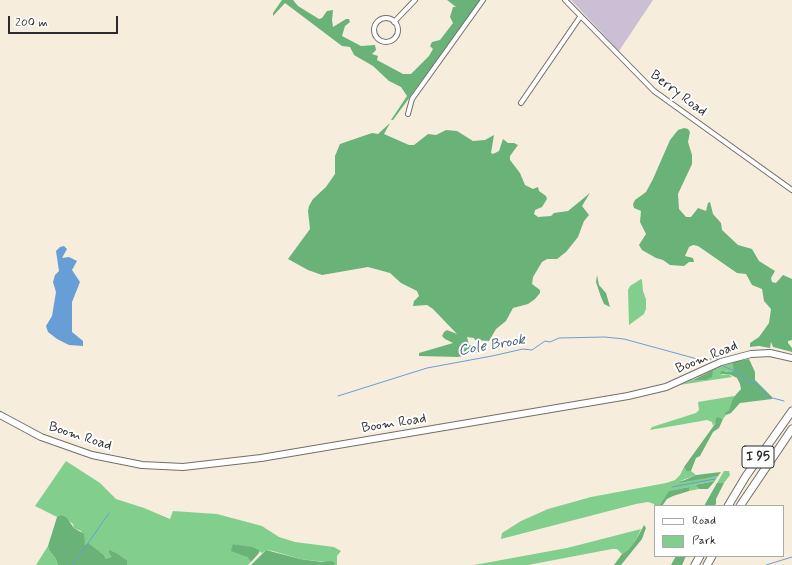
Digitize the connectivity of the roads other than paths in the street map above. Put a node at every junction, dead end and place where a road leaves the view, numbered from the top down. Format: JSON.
{"nodes":[{"id":1,"x":414,"y":0,"type":"edge"},
{"id":2,"x":483,"y":0,"type":"edge"},
{"id":3,"x":565,"y":0,"type":"edge"},
{"id":4,"x":580,"y":16,"type":"junction"},
{"id":5,"x":394,"y":22,"type":"junction"},
{"id":6,"x":521,"y":103,"type":"dead end"},
{"id":7,"x":408,"y":114,"type":"dead end"},
{"id":8,"x":792,"y":190,"type":"edge"},
{"id":9,"x":792,"y":358,"type":"edge"},
{"id":10,"x":792,"y":411,"type":"edge"},
{"id":11,"x":0,"y":415,"type":"edge"},
{"id":12,"x":792,"y":429,"type":"edge"},
{"id":13,"x":729,"y":505,"type":"edge"},
{"id":14,"x":741,"y":505,"type":"edge"}],
"edges":[{"from":1,"to":5,"type":"street"},
{"from":2,"to":7,"type":"street"},
{"from":3,"to":4,"type":"street","name":"Berry Road"},
{"from":4,"to":6,"type":"street"},
{"from":4,"to":8,"type":"street","name":"Berry Road"},
{"from":5,"to":5,"type":"street"},
{"from":9,"to":11,"type":"street","name":"Boom Road"},
{"from":10,"to":13,"type":"highway","number":"I 95"},
{"from":12,"to":14,"type":"highway","number":"I 95"}]}
